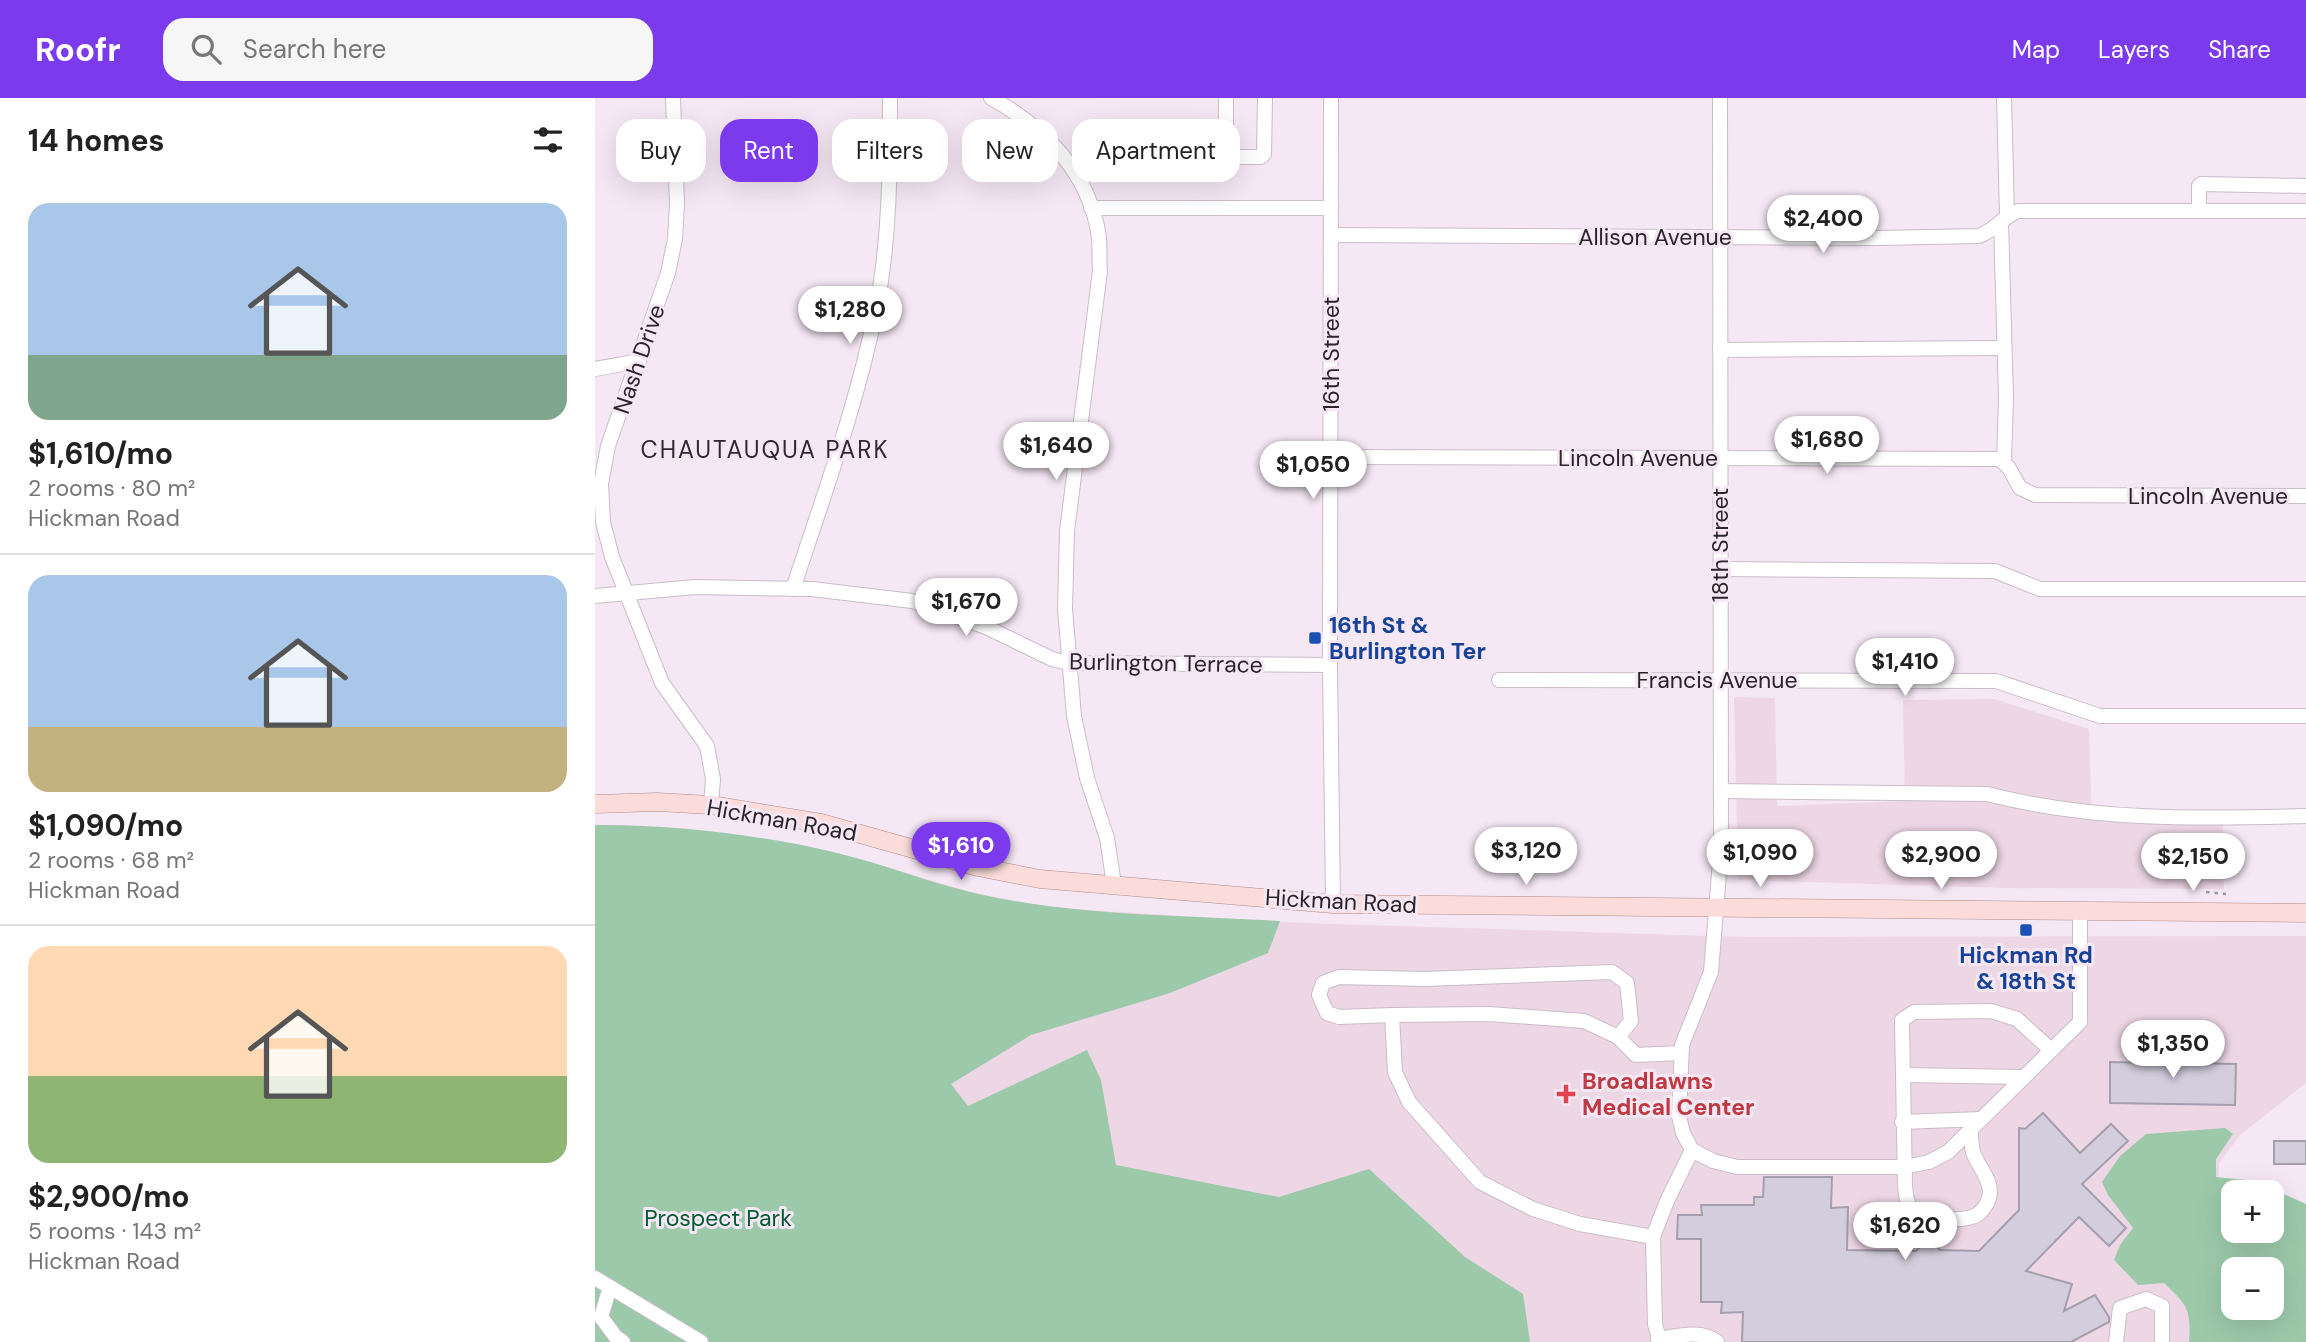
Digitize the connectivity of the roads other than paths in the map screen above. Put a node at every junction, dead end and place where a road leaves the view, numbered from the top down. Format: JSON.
{"nodes":[{"id":1,"x":673,"y":98,"type":"edge"},
{"id":2,"x":890,"y":98,"type":"edge"},
{"id":3,"x":991,"y":98,"type":"edge"},
{"id":4,"x":1226,"y":98,"type":"edge"},
{"id":5,"x":1265,"y":98,"type":"edge"},
{"id":6,"x":1331,"y":98,"type":"edge"},
{"id":7,"x":1720,"y":98,"type":"edge"},
{"id":8,"x":2004,"y":98,"type":"edge"},
{"id":9,"x":2306,"y":186,"type":"edge"},
{"id":10,"x":1091,"y":208,"type":"junction"},
{"id":11,"x":1331,"y":208,"type":"junction"},
{"id":12,"x":2199,"y":211,"type":"junction"},
{"id":13,"x":2306,"y":211,"type":"edge"},
{"id":14,"x":2004,"y":219,"type":"junction"},
{"id":15,"x":1331,"y":235,"type":"junction"},
{"id":16,"x":1720,"y":237,"type":"junction"},
{"id":17,"x":2004,"y":348,"type":"junction"},
{"id":18,"x":1720,"y":350,"type":"junction"},
{"id":19,"x":639,"y":361,"type":"junction"},
{"id":20,"x":595,"y":369,"type":"edge"},
{"id":21,"x":1331,"y":457,"type":"junction"},
{"id":22,"x":1720,"y":458,"type":"junction"},
{"id":23,"x":2004,"y":463,"type":"junction"},
{"id":24,"x":2306,"y":496,"type":"edge"},
{"id":25,"x":1720,"y":569,"type":"junction"},
{"id":26,"x":793,"y":589,"type":"junction"},
{"id":27,"x":2306,"y":589,"type":"edge"},
{"id":28,"x":625,"y":592,"type":"junction"},
{"id":29,"x":595,"y":596,"type":"edge"},
{"id":30,"x":1068,"y":663,"type":"junction"},
{"id":31,"x":1330,"y":665,"type":"junction"},
{"id":32,"x":1499,"y":680,"type":"dead end"},
{"id":33,"x":1720,"y":680,"type":"junction"},
{"id":34,"x":2306,"y":716,"type":"edge"},
{"id":35,"x":1721,"y":792,"type":"junction"},
{"id":36,"x":595,"y":804,"type":"edge"},
{"id":37,"x":711,"y":805,"type":"junction"},
{"id":38,"x":2306,"y":816,"type":"edge"},
{"id":39,"x":1114,"y":885,"type":"junction"},
{"id":40,"x":1333,"y":904,"type":"junction"},
{"id":41,"x":1718,"y":908,"type":"junction"},
{"id":42,"x":2080,"y":912,"type":"junction"},
{"id":43,"x":2306,"y":912,"type":"edge"},
{"id":44,"x":1392,"y":1015,"type":"junction"},
{"id":45,"x":1618,"y":1037,"type":"junction"},
{"id":46,"x":2051,"y":1050,"type":"junction"},
{"id":47,"x":1681,"y":1053,"type":"junction"},
{"id":48,"x":1903,"y":1075,"type":"junction"},
{"id":49,"x":2024,"y":1077,"type":"junction"},
{"id":50,"x":1902,"y":1122,"type":"junction"},
{"id":51,"x":1976,"y":1124,"type":"junction"},
{"id":52,"x":1692,"y":1150,"type":"junction"},
{"id":53,"x":1905,"y":1167,"type":"junction"},
{"id":54,"x":1653,"y":1237,"type":"junction"},
{"id":55,"x":595,"y":1278,"type":"edge"},
{"id":56,"x":610,"y":1287,"type":"junction"},
{"id":57,"x":598,"y":1319,"type":"edge"},
{"id":58,"x":1659,"y":1340,"type":"edge"},
{"id":59,"x":623,"y":1342,"type":"edge"},
{"id":60,"x":701,"y":1342,"type":"edge"},
{"id":61,"x":1717,"y":1342,"type":"edge"},
{"id":62,"x":2116,"y":1342,"type":"edge"},
{"id":63,"x":2162,"y":1342,"type":"edge"}],
"edges":[{"from":1,"to":19,"type":"street","name":"Nash Drive"},
{"from":2,"to":26,"type":"street"},
{"from":3,"to":10,"type":"street"},
{"from":4,"to":5,"type":"street"},
{"from":6,"to":11,"type":"street","name":"16th Street"},
{"from":7,"to":16,"type":"street","name":"18th Street"},
{"from":8,"to":14,"type":"street"},
{"from":9,"to":12,"type":"street"},
{"from":10,"to":11,"type":"street"},
{"from":10,"to":30,"type":"street"},
{"from":11,"to":15,"type":"street","name":"16th Street"},
{"from":12,"to":13,"type":"street","name":"Allison Avenue"},
{"from":12,"to":14,"type":"street","name":"Allison Avenue"},
{"from":14,"to":16,"type":"street","name":"Allison Avenue"},
{"from":14,"to":17,"type":"street"},
{"from":15,"to":16,"type":"street","name":"Allison Avenue"},
{"from":15,"to":21,"type":"street","name":"16th Street"},
{"from":16,"to":18,"type":"street","name":"18th Street"},
{"from":17,"to":18,"type":"street"},
{"from":17,"to":23,"type":"street"},
{"from":18,"to":22,"type":"street","name":"18th Street"},
{"from":19,"to":20,"type":"street"},
{"from":19,"to":28,"type":"street","name":"Nash Drive"},
{"from":21,"to":22,"type":"street","name":"Lincoln Avenue"},
{"from":21,"to":31,"type":"street","name":"16th Street"},
{"from":22,"to":23,"type":"street","name":"Lincoln Avenue"},
{"from":22,"to":25,"type":"street","name":"18th Street"},
{"from":23,"to":24,"type":"street","name":"Lincoln Avenue"},
{"from":25,"to":27,"type":"street"},
{"from":25,"to":33,"type":"street","name":"18th Street"},
{"from":26,"to":28,"type":"street","name":"Burlington Terrace"},
{"from":26,"to":30,"type":"street","name":"Burlington Terrace"},
{"from":28,"to":29,"type":"street","name":"Burlington Terrace"},
{"from":28,"to":37,"type":"street","name":"Nash Drive"},
{"from":30,"to":31,"type":"street","name":"Burlington Terrace"},
{"from":30,"to":39,"type":"street"},
{"from":31,"to":40,"type":"street","name":"16th Street"},
{"from":32,"to":33,"type":"street","name":"Francis Avenue"},
{"from":33,"to":34,"type":"street","name":"Francis Avenue"},
{"from":33,"to":35,"type":"street","name":"18th Street"},
{"from":35,"to":38,"type":"street"},
{"from":35,"to":41,"type":"street","name":"18th Street"},
{"from":36,"to":37,"type":"main road","name":"Hickman Road"},
{"from":37,"to":39,"type":"main road","name":"Hickman Road"},
{"from":39,"to":40,"type":"main road","name":"Hickman Road"},
{"from":40,"to":41,"type":"main road","name":"Hickman Road"},
{"from":41,"to":42,"type":"main road","name":"Hickman Road"},
{"from":41,"to":47,"type":"street","name":"18th Street"},
{"from":42,"to":43,"type":"main road","name":"Hickman Road"},
{"from":42,"to":46,"type":"street"},
{"from":44,"to":45,"type":"street"},
{"from":44,"to":45,"type":"street"},
{"from":44,"to":54,"type":"street"},
{"from":45,"to":47,"type":"street"},
{"from":46,"to":48,"type":"street"},
{"from":46,"to":49,"type":"street"},
{"from":47,"to":52,"type":"street","name":"18th Street"},
{"from":48,"to":49,"type":"street"},
{"from":48,"to":50,"type":"street"},
{"from":49,"to":51,"type":"street"},
{"from":50,"to":51,"type":"street"},
{"from":50,"to":53,"type":"street"},
{"from":51,"to":53,"type":"street"},
{"from":51,"to":53,"type":"street"},
{"from":52,"to":53,"type":"street"},
{"from":52,"to":54,"type":"street"},
{"from":54,"to":58,"type":"street"},
{"from":55,"to":56,"type":"street"},
{"from":56,"to":57,"type":"street"},
{"from":56,"to":60,"type":"street"},
{"from":57,"to":59,"type":"street"},
{"from":58,"to":61,"type":"street"},
{"from":62,"to":63,"type":"street"}]}
